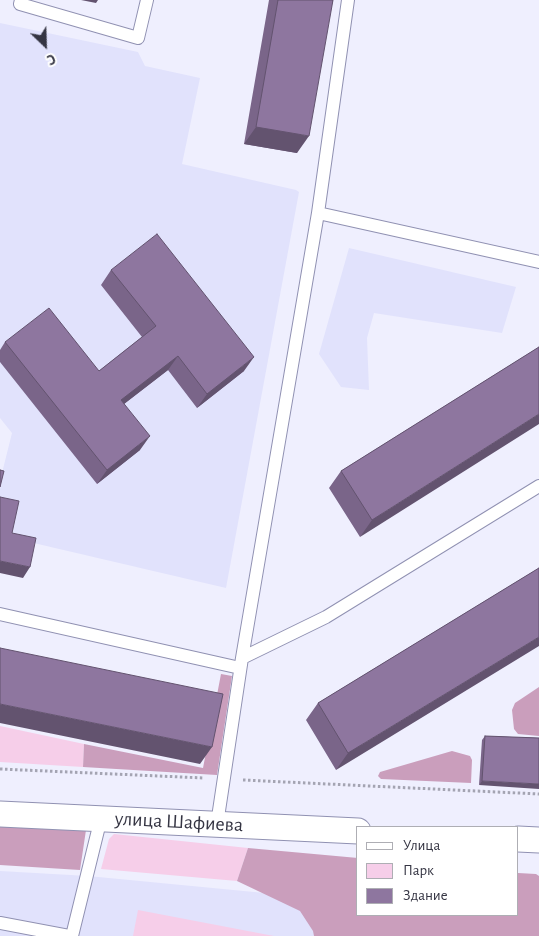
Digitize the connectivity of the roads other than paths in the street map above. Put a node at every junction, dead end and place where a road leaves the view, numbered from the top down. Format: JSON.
{"nodes":[{"id":1,"x":21,"y":0,"type":"edge"},
{"id":2,"x":147,"y":0,"type":"edge"},
{"id":3,"x":348,"y":0,"type":"edge"},
{"id":4,"x":318,"y":213,"type":"junction"},
{"id":5,"x":539,"y":262,"type":"edge"},
{"id":6,"x":539,"y":486,"type":"edge"},
{"id":7,"x":0,"y":614,"type":"edge"},
{"id":8,"x":241,"y":663,"type":"junction"},
{"id":9,"x":0,"y":814,"type":"edge"},
{"id":10,"x":101,"y":818,"type":"junction"},
{"id":11,"x":217,"y":824,"type":"junction"},
{"id":12,"x":356,"y":831,"type":"edge"},
{"id":13,"x":519,"y":839,"type":"edge"},
{"id":14,"x":539,"y":840,"type":"edge"},
{"id":15,"x":0,"y":924,"type":"edge"},
{"id":16,"x":71,"y":936,"type":"edge"}],
"edges":[{"from":1,"to":2,"type":"lane"},
{"from":3,"to":4,"type":"lane"},
{"from":4,"to":5,"type":"lane"},
{"from":4,"to":8,"type":"lane"},
{"from":6,"to":8,"type":"lane"},
{"from":7,"to":8,"type":"lane"},
{"from":8,"to":11,"type":"lane"},
{"from":9,"to":10,"type":"street","name":"улица Шафиева"},
{"from":10,"to":11,"type":"street","name":"улица Шафиева"},
{"from":10,"to":16,"type":"lane"},
{"from":11,"to":12,"type":"street","name":"улица Шафиева"},
{"from":13,"to":14,"type":"street"},
{"from":15,"to":16,"type":"lane"}]}
